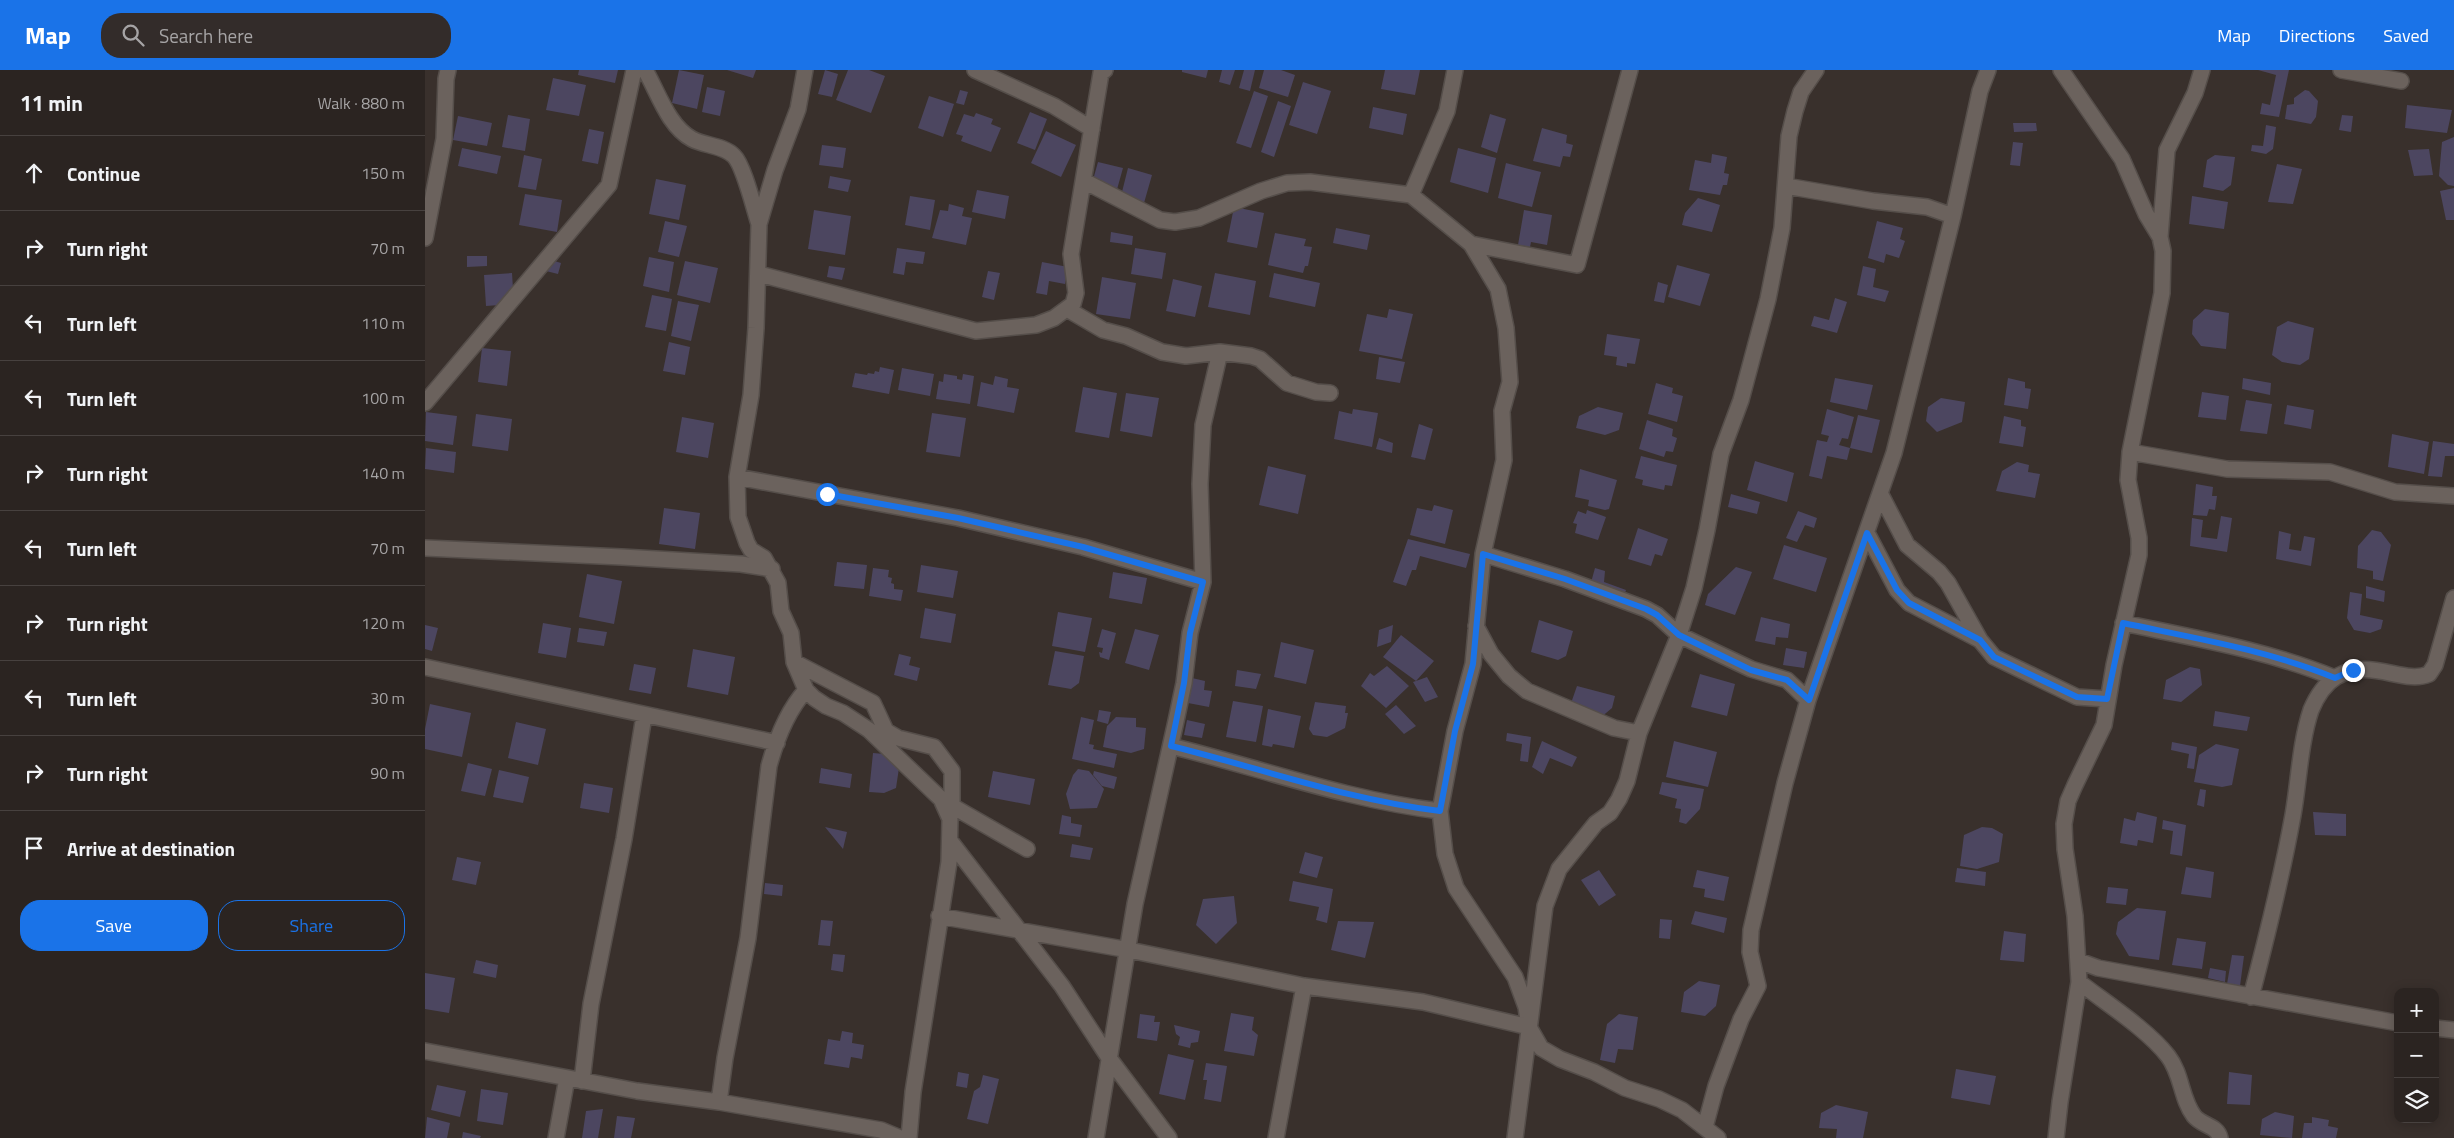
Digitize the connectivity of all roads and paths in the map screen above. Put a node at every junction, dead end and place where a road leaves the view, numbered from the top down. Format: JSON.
{"nodes":[{"id":1,"x":449,"y":70,"type":"edge"},
{"id":2,"x":634,"y":70,"type":"edge"},
{"id":3,"x":645,"y":70,"type":"edge"},
{"id":4,"x":805,"y":70,"type":"edge"},
{"id":5,"x":975,"y":70,"type":"edge"},
{"id":6,"x":1105,"y":70,"type":"edge"},
{"id":7,"x":1455,"y":70,"type":"edge"},
{"id":8,"x":1629,"y":70,"type":"edge"},
{"id":9,"x":1816,"y":70,"type":"edge"},
{"id":10,"x":1988,"y":70,"type":"edge"},
{"id":11,"x":2061,"y":70,"type":"edge"},
{"id":12,"x":2202,"y":70,"type":"edge"},
{"id":13,"x":2341,"y":70,"type":"edge"},
{"id":14,"x":2401,"y":81,"type":"dead end"},
{"id":15,"x":1091,"y":129,"type":"junction"},
{"id":16,"x":1084,"y":182,"type":"junction"},
{"id":17,"x":1786,"y":186,"type":"junction"},
{"id":18,"x":1411,"y":195,"type":"junction"},
{"id":19,"x":1953,"y":216,"type":"junction"},
{"id":20,"x":759,"y":224,"type":"junction"},
{"id":21,"x":2160,"y":237,"type":"junction"},
{"id":22,"x":425,"y":238,"type":"edge"},
{"id":23,"x":1471,"y":244,"type":"junction"},
{"id":24,"x":759,"y":274,"type":"junction"},
{"id":25,"x":1067,"y":309,"type":"junction"},
{"id":26,"x":1221,"y":352,"type":"junction"},
{"id":27,"x":1330,"y":393,"type":"dead end"},
{"id":28,"x":425,"y":403,"type":"edge"},
{"id":29,"x":2130,"y":452,"type":"junction"},
{"id":30,"x":737,"y":477,"type":"junction"},
{"id":31,"x":1881,"y":495,"type":"junction"},
{"id":32,"x":2454,"y":496,"type":"edge"},
{"id":33,"x":1867,"y":533,"type":"junction"},
{"id":34,"x":425,"y":548,"type":"edge"},
{"id":35,"x":1483,"y":554,"type":"junction"},
{"id":36,"x":772,"y":569,"type":"junction"},
{"id":37,"x":1203,"y":582,"type":"junction"},
{"id":38,"x":2454,"y":598,"type":"edge"},
{"id":39,"x":2123,"y":623,"type":"junction"},
{"id":40,"x":1476,"y":626,"type":"junction"},
{"id":41,"x":1679,"y":635,"type":"junction"},
{"id":42,"x":1980,"y":640,"type":"junction"},
{"id":43,"x":794,"y":662,"type":"junction"},
{"id":44,"x":425,"y":666,"type":"edge"},
{"id":45,"x":2335,"y":678,"type":"junction"},
{"id":46,"x":806,"y":690,"type":"junction"},
{"id":47,"x":2107,"y":699,"type":"junction"},
{"id":48,"x":1809,"y":700,"type":"junction"},
{"id":49,"x":643,"y":716,"type":"junction"},
{"id":50,"x":1639,"y":733,"type":"junction"},
{"id":51,"x":777,"y":743,"type":"junction"},
{"id":52,"x":1171,"y":746,"type":"junction"},
{"id":53,"x":1440,"y":811,"type":"junction"},
{"id":54,"x":951,"y":842,"type":"junction"},
{"id":55,"x":1027,"y":849,"type":"dead end"},
{"id":56,"x":939,"y":916,"type":"junction"},
{"id":57,"x":1021,"y":931,"type":"junction"},
{"id":58,"x":1129,"y":950,"type":"junction"},
{"id":59,"x":2079,"y":961,"type":"junction"},
{"id":60,"x":2079,"y":982,"type":"junction"},
{"id":61,"x":1304,"y":986,"type":"junction"},
{"id":62,"x":2251,"y":997,"type":"junction"},
{"id":63,"x":2394,"y":1022,"type":"edge"},
{"id":64,"x":1529,"y":1027,"type":"junction"},
{"id":65,"x":2439,"y":1028,"type":"edge"},
{"id":66,"x":2454,"y":1030,"type":"edge"},
{"id":67,"x":425,"y":1051,"type":"edge"},
{"id":68,"x":1109,"y":1058,"type":"junction"},
{"id":69,"x":575,"y":1080,"type":"junction"},
{"id":70,"x":719,"y":1102,"type":"junction"},
{"id":71,"x":1705,"y":1127,"type":"junction"},
{"id":72,"x":556,"y":1138,"type":"edge"},
{"id":73,"x":900,"y":1138,"type":"edge"},
{"id":74,"x":909,"y":1138,"type":"edge"},
{"id":75,"x":1096,"y":1138,"type":"edge"},
{"id":76,"x":1169,"y":1138,"type":"edge"},
{"id":77,"x":1277,"y":1138,"type":"edge"},
{"id":78,"x":1515,"y":1138,"type":"edge"},
{"id":79,"x":1718,"y":1138,"type":"edge"},
{"id":80,"x":2057,"y":1138,"type":"edge"},
{"id":81,"x":2220,"y":1138,"type":"edge"}],
"edges":[{"from":1,"to":22,"type":"street"},
{"from":2,"to":28,"type":"street"},
{"from":3,"to":20,"type":"street"},
{"from":4,"to":20,"type":"street"},
{"from":5,"to":15,"type":"street"},
{"from":6,"to":15,"type":"street"},
{"from":7,"to":18,"type":"street"},
{"from":8,"to":23,"type":"street"},
{"from":9,"to":17,"type":"street"},
{"from":10,"to":19,"type":"street"},
{"from":11,"to":21,"type":"street"},
{"from":12,"to":21,"type":"street"},
{"from":13,"to":14,"type":"street"},
{"from":15,"to":16,"type":"street"},
{"from":16,"to":18,"type":"street"},
{"from":16,"to":25,"type":"street"},
{"from":17,"to":19,"type":"street"},
{"from":17,"to":41,"type":"street"},
{"from":18,"to":23,"type":"street"},
{"from":19,"to":31,"type":"street"},
{"from":20,"to":24,"type":"street"},
{"from":21,"to":29,"type":"street"},
{"from":23,"to":35,"type":"street"},
{"from":24,"to":25,"type":"street"},
{"from":24,"to":30,"type":"street"},
{"from":25,"to":26,"type":"street"},
{"from":26,"to":27,"type":"street"},
{"from":26,"to":37,"type":"street"},
{"from":29,"to":32,"type":"street"},
{"from":29,"to":39,"type":"street"},
{"from":30,"to":36,"type":"street"},
{"from":30,"to":37,"type":"street"},
{"from":31,"to":33,"type":"street"},
{"from":31,"to":42,"type":"street"},
{"from":33,"to":42,"type":"street"},
{"from":33,"to":48,"type":"street"},
{"from":34,"to":36,"type":"street"},
{"from":35,"to":40,"type":"street"},
{"from":35,"to":41,"type":"street"},
{"from":36,"to":43,"type":"street"},
{"from":37,"to":52,"type":"street"},
{"from":38,"to":45,"type":"street"},
{"from":39,"to":45,"type":"street"},
{"from":39,"to":47,"type":"street"},
{"from":40,"to":50,"type":"street"},
{"from":40,"to":53,"type":"street"},
{"from":41,"to":48,"type":"street"},
{"from":41,"to":50,"type":"street"},
{"from":42,"to":47,"type":"street"},
{"from":43,"to":46,"type":"street"},
{"from":43,"to":55,"type":"street"},
{"from":44,"to":49,"type":"street"},
{"from":45,"to":62,"type":"street"},
{"from":46,"to":51,"type":"street"},
{"from":46,"to":54,"type":"street"},
{"from":47,"to":59,"type":"street"},
{"from":48,"to":71,"type":"street"},
{"from":49,"to":51,"type":"street"},
{"from":49,"to":69,"type":"street"},
{"from":50,"to":64,"type":"street"},
{"from":51,"to":70,"type":"street"},
{"from":52,"to":53,"type":"street"},
{"from":52,"to":58,"type":"street"},
{"from":53,"to":64,"type":"street"},
{"from":54,"to":56,"type":"street"},
{"from":54,"to":57,"type":"street"},
{"from":56,"to":57,"type":"street"},
{"from":56,"to":74,"type":"street"},
{"from":57,"to":58,"type":"street"},
{"from":57,"to":68,"type":"street"},
{"from":58,"to":61,"type":"street"},
{"from":58,"to":68,"type":"street"},
{"from":59,"to":60,"type":"street"},
{"from":59,"to":62,"type":"street"},
{"from":60,"to":80,"type":"street"},
{"from":60,"to":81,"type":"street"},
{"from":61,"to":64,"type":"street"},
{"from":61,"to":77,"type":"street"},
{"from":62,"to":63,"type":"street"},
{"from":64,"to":71,"type":"street"},
{"from":64,"to":78,"type":"street"},
{"from":65,"to":66,"type":"street"},
{"from":67,"to":69,"type":"street"},
{"from":68,"to":75,"type":"street"},
{"from":68,"to":76,"type":"street"},
{"from":69,"to":70,"type":"street"},
{"from":69,"to":72,"type":"street"},
{"from":70,"to":73,"type":"street"},
{"from":71,"to":79,"type":"street"}]}
